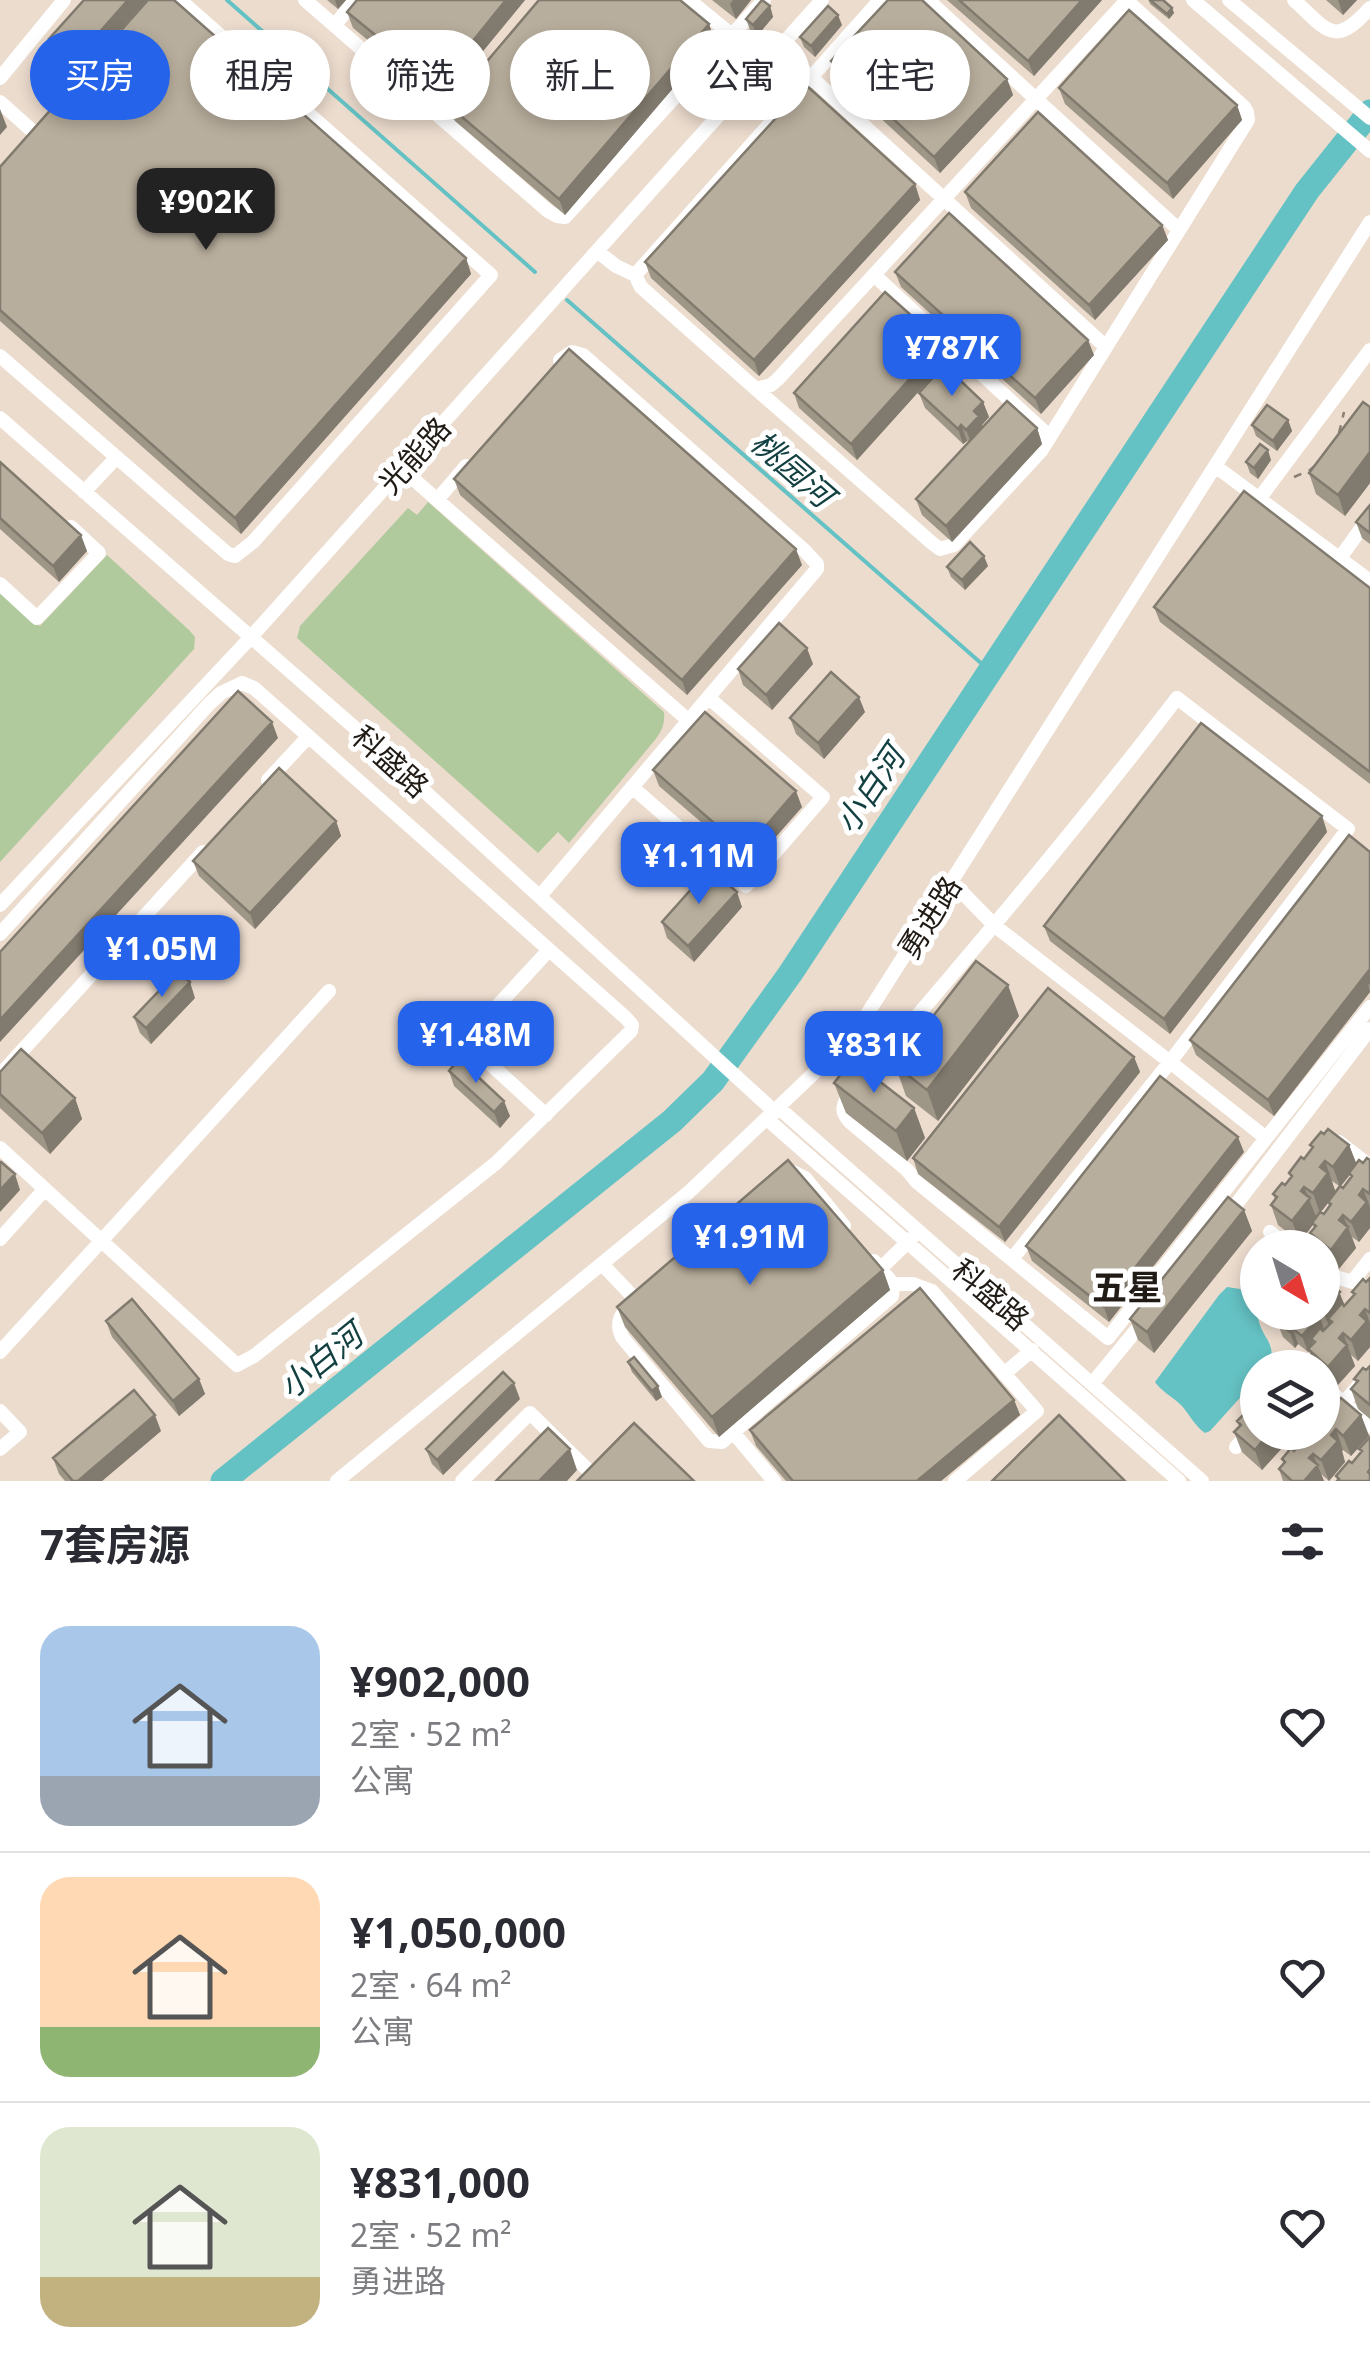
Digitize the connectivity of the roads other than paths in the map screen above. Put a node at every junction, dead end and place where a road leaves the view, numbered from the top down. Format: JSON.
{"nodes":[{"id":1,"x":64,"y":0,"type":"edge"},
{"id":2,"x":180,"y":0,"type":"edge"},
{"id":3,"x":305,"y":0,"type":"edge"},
{"id":4,"x":355,"y":0,"type":"edge"},
{"id":5,"x":689,"y":0,"type":"edge"},
{"id":6,"x":703,"y":0,"type":"edge"},
{"id":7,"x":764,"y":0,"type":"edge"},
{"id":8,"x":822,"y":0,"type":"edge"},
{"id":9,"x":880,"y":0,"type":"edge"},
{"id":10,"x":928,"y":0,"type":"edge"},
{"id":11,"x":1127,"y":0,"type":"edge"},
{"id":12,"x":1193,"y":0,"type":"edge"},
{"id":13,"x":1229,"y":0,"type":"edge"},
{"id":14,"x":1294,"y":0,"type":"edge"},
{"id":15,"x":1370,"y":8,"type":"edge"},
{"id":16,"x":335,"y":25,"type":"junction"},
{"id":17,"x":732,"y":30,"type":"edge"},
{"id":18,"x":733,"y":30,"type":"edge"},
{"id":19,"x":737,"y":30,"type":"edge"},
{"id":20,"x":795,"y":30,"type":"edge"},
{"id":21,"x":350,"y":38,"type":"edge"},
{"id":22,"x":811,"y":77,"type":"junction"},
{"id":23,"x":0,"y":78,"type":"edge"},
{"id":24,"x":1036,"y":98,"type":"junction"},
{"id":25,"x":0,"y":102,"type":"edge"},
{"id":26,"x":670,"y":103,"type":"edge"},
{"id":27,"x":1370,"y":118,"type":"edge"},
{"id":28,"x":444,"y":120,"type":"edge"},
{"id":29,"x":715,"y":120,"type":"edge"},
{"id":30,"x":25,"y":150,"type":"edge"},
{"id":31,"x":1370,"y":151,"type":"edge"},
{"id":32,"x":944,"y":198,"type":"junction"},
{"id":33,"x":1370,"y":222,"type":"edge"},
{"id":34,"x":1179,"y":230,"type":"junction"},
{"id":35,"x":597,"y":251,"type":"junction"},
{"id":36,"x":635,"y":275,"type":"junction"},
{"id":37,"x":874,"y":275,"type":"junction"},
{"id":38,"x":1106,"y":347,"type":"junction"},
{"id":39,"x":1370,"y":350,"type":"edge"},
{"id":40,"x":0,"y":356,"type":"edge"},
{"id":41,"x":554,"y":367,"type":"edge"},
{"id":42,"x":756,"y":389,"type":"junction"},
{"id":43,"x":0,"y":418,"type":"edge"},
{"id":44,"x":1050,"y":437,"type":"junction"},
{"id":45,"x":476,"y":455,"type":"edge"},
{"id":46,"x":116,"y":458,"type":"junction"},
{"id":47,"x":1215,"y":466,"type":"junction"},
{"id":48,"x":402,"y":468,"type":"junction"},
{"id":49,"x":84,"y":492,"type":"junction"},
{"id":50,"x":1259,"y":499,"type":"junction"},
{"id":51,"x":437,"y":500,"type":"junction"},
{"id":52,"x":57,"y":514,"type":"edge"},
{"id":53,"x":1370,"y":516,"type":"edge"},
{"id":54,"x":1340,"y":558,"type":"junction"},
{"id":55,"x":1370,"y":581,"type":"edge"},
{"id":56,"x":0,"y":584,"type":"edge"},
{"id":57,"x":251,"y":636,"type":"junction"},
{"id":58,"x":708,"y":698,"type":"junction"},
{"id":59,"x":688,"y":721,"type":"junction"},
{"id":60,"x":308,"y":736,"type":"junction"},
{"id":61,"x":632,"y":787,"type":"junction"},
{"id":62,"x":254,"y":796,"type":"edge"},
{"id":63,"x":214,"y":840,"type":"edge"},
{"id":64,"x":952,"y":882,"type":"junction"},
{"id":65,"x":540,"y":896,"type":"junction"},
{"id":66,"x":0,"y":905,"type":"edge"},
{"id":67,"x":996,"y":926,"type":"junction"},
{"id":68,"x":0,"y":934,"type":"edge"},
{"id":69,"x":549,"y":950,"type":"junction"},
{"id":70,"x":1060,"y":976,"type":"junction"},
{"id":71,"x":329,"y":991,"type":"dead end"},
{"id":72,"x":1048,"y":992,"type":"edge"},
{"id":73,"x":1370,"y":1007,"type":"edge"},
{"id":74,"x":1370,"y":1029,"type":"edge"},
{"id":75,"x":1170,"y":1062,"type":"junction"},
{"id":76,"x":0,"y":1076,"type":"edge"},
{"id":77,"x":774,"y":1113,"type":"junction"},
{"id":78,"x":546,"y":1115,"type":"junction"},
{"id":79,"x":1266,"y":1138,"type":"junction"},
{"id":80,"x":1338,"y":1141,"type":"edge"},
{"id":81,"x":0,"y":1148,"type":"edge"},
{"id":82,"x":918,"y":1155,"type":"edge"},
{"id":83,"x":1370,"y":1164,"type":"edge"},
{"id":84,"x":906,"y":1170,"type":"junction"},
{"id":85,"x":778,"y":1177,"type":"edge"},
{"id":86,"x":1358,"y":1178,"type":"edge"},
{"id":87,"x":45,"y":1189,"type":"junction"},
{"id":88,"x":1327,"y":1220,"type":"edge"},
{"id":89,"x":1216,"y":1230,"type":"edge"},
{"id":90,"x":1320,"y":1230,"type":"edge"},
{"id":91,"x":914,"y":1236,"type":"junction"},
{"id":92,"x":855,"y":1238,"type":"edge"},
{"id":93,"x":0,"y":1239,"type":"edge"},
{"id":94,"x":102,"y":1241,"type":"junction"},
{"id":95,"x":868,"y":1254,"type":"edge"},
{"id":96,"x":1012,"y":1259,"type":"junction"},
{"id":97,"x":1370,"y":1259,"type":"edge"},
{"id":98,"x":602,"y":1264,"type":"junction"},
{"id":99,"x":880,"y":1269,"type":"junction"},
{"id":100,"x":1340,"y":1278,"type":"edge"},
{"id":101,"x":1352,"y":1282,"type":"junction"},
{"id":102,"x":893,"y":1284,"type":"junction"},
{"id":103,"x":1370,"y":1287,"type":"edge"},
{"id":104,"x":650,"y":1288,"type":"edge"},
{"id":105,"x":636,"y":1300,"type":"junction"},
{"id":106,"x":1154,"y":1307,"type":"edge"},
{"id":107,"x":1332,"y":1338,"type":"edge"},
{"id":108,"x":1032,"y":1350,"type":"junction"},
{"id":109,"x":1322,"y":1350,"type":"edge"},
{"id":110,"x":0,"y":1352,"type":"edge"},
{"id":111,"x":1370,"y":1373,"type":"edge"},
{"id":112,"x":1004,"y":1374,"type":"junction"},
{"id":113,"x":1092,"y":1384,"type":"junction"},
{"id":114,"x":1340,"y":1400,"type":"edge"},
{"id":115,"x":1344,"y":1403,"type":"junction"},
{"id":116,"x":1340,"y":1407,"type":"edge"},
{"id":117,"x":0,"y":1411,"type":"edge"},
{"id":118,"x":1370,"y":1426,"type":"edge"},
{"id":119,"x":733,"y":1432,"type":"junction"},
{"id":120,"x":1240,"y":1443,"type":"edge"},
{"id":121,"x":1236,"y":1447,"type":"edge"},
{"id":122,"x":0,"y":1450,"type":"edge"},
{"id":123,"x":606,"y":1466,"type":"edge"},
{"id":124,"x":347,"y":1478,"type":"edge"},
{"id":125,"x":593,"y":1479,"type":"edge"},
{"id":126,"x":462,"y":1481,"type":"edge"},
{"id":127,"x":774,"y":1481,"type":"edge"},
{"id":128,"x":954,"y":1481,"type":"edge"},
{"id":129,"x":1178,"y":1481,"type":"edge"},
{"id":130,"x":1202,"y":1481,"type":"edge"}],
"edges":[{"from":1,"to":23,"type":"street"},
{"from":2,"to":46,"type":"street"},
{"from":3,"to":16,"type":"street"},
{"from":4,"to":16,"type":"street"},
{"from":5,"to":17,"type":"street"},
{"from":6,"to":18,"type":"street"},
{"from":7,"to":19,"type":"street"},
{"from":8,"to":20,"type":"street","name":"光能路"},
{"from":9,"to":22,"type":"street"},
{"from":10,"to":24,"type":"street"},
{"from":11,"to":24,"type":"street"},
{"from":11,"to":34,"type":"street"},
{"from":12,"to":31,"type":"street"},
{"from":13,"to":27,"type":"street"},
{"from":14,"to":15,"type":"street"},
{"from":16,"to":21,"type":"street"},
{"from":22,"to":32,"type":"street"},
{"from":22,"to":36,"type":"street"},
{"from":24,"to":32,"type":"street"},
{"from":24,"to":34,"type":"street"},
{"from":25,"to":30,"type":"street"},
{"from":26,"to":28,"type":"street"},
{"from":29,"to":35,"type":"street","name":"光能路"},
{"from":32,"to":37,"type":"street"},
{"from":32,"to":38,"type":"street"},
{"from":33,"to":47,"type":"street","name":"勇进路"},
{"from":34,"to":38,"type":"street"},
{"from":35,"to":36,"type":"street"},
{"from":35,"to":48,"type":"street","name":"光能路"},
{"from":36,"to":42,"type":"street"},
{"from":37,"to":42,"type":"street"},
{"from":37,"to":44,"type":"street"},
{"from":38,"to":44,"type":"street"},
{"from":39,"to":50,"type":"street"},
{"from":40,"to":46,"type":"street"},
{"from":41,"to":58,"type":"street"},
{"from":42,"to":44,"type":"street"},
{"from":43,"to":49,"type":"street","name":"科盛路"},
{"from":45,"to":51,"type":"street"},
{"from":46,"to":49,"type":"street"},
{"from":47,"to":50,"type":"street"},
{"from":47,"to":64,"type":"street","name":"勇进路"},
{"from":48,"to":51,"type":"street"},
{"from":48,"to":57,"type":"street","name":"光能路"},
{"from":49,"to":57,"type":"street","name":"科盛路"},
{"from":50,"to":54,"type":"street"},
{"from":51,"to":59,"type":"street"},
{"from":52,"to":56,"type":"street"},
{"from":53,"to":54,"type":"street"},
{"from":54,"to":55,"type":"street"},
{"from":57,"to":65,"type":"street","name":"科盛路"},
{"from":57,"to":66,"type":"street","name":"光能路"},
{"from":58,"to":59,"type":"street"},
{"from":58,"to":61,"type":"street"},
{"from":59,"to":61,"type":"street"},
{"from":60,"to":62,"type":"street"},
{"from":60,"to":68,"type":"street"},
{"from":60,"to":69,"type":"street"},
{"from":61,"to":65,"type":"street"},
{"from":63,"to":76,"type":"street"},
{"from":64,"to":67,"type":"street"},
{"from":64,"to":77,"type":"street","name":"勇进路"},
{"from":65,"to":77,"type":"street","name":"科盛路"},
{"from":67,"to":70,"type":"street"},
{"from":67,"to":75,"type":"street"},
{"from":67,"to":84,"type":"street"},
{"from":69,"to":78,"type":"street"},
{"from":69,"to":78,"type":"street"},
{"from":70,"to":72,"type":"street"},
{"from":70,"to":75,"type":"street"},
{"from":71,"to":94,"type":"street"},
{"from":73,"to":79,"type":"street"},
{"from":74,"to":89,"type":"street"},
{"from":75,"to":79,"type":"street"},
{"from":75,"to":96,"type":"street"},
{"from":77,"to":91,"type":"street","name":"科盛路"},
{"from":77,"to":98,"type":"street","name":"勇进路"},
{"from":78,"to":94,"type":"street"},
{"from":79,"to":96,"type":"street"},
{"from":80,"to":83,"type":"street"},
{"from":81,"to":87,"type":"street"},
{"from":82,"to":84,"type":"street"},
{"from":83,"to":86,"type":"street"},
{"from":84,"to":96,"type":"street"},
{"from":85,"to":92,"type":"street"},
{"from":87,"to":93,"type":"street"},
{"from":87,"to":94,"type":"street"},
{"from":88,"to":90,"type":"street"},
{"from":91,"to":99,"type":"street"},
{"from":91,"to":108,"type":"street","name":"科盛路"},
{"from":91,"to":113,"type":"street","name":"科盛路"},
{"from":94,"to":110,"type":"street"},
{"from":95,"to":99,"type":"street"},
{"from":97,"to":101,"type":"street"},
{"from":98,"to":105,"type":"street"},
{"from":98,"to":124,"type":"street","name":"勇进路"},
{"from":99,"to":102,"type":"street"},
{"from":100,"to":101,"type":"street"},
{"from":101,"to":103,"type":"street"},
{"from":102,"to":112,"type":"street"},
{"from":102,"to":119,"type":"street"},
{"from":104,"to":105,"type":"street"},
{"from":105,"to":119,"type":"street"},
{"from":106,"to":113,"type":"street"},
{"from":107,"to":109,"type":"street"},
{"from":108,"to":112,"type":"street"},
{"from":108,"to":129,"type":"street","name":"科盛路"},
{"from":111,"to":115,"type":"street"},
{"from":112,"to":128,"type":"street"},
{"from":113,"to":130,"type":"street","name":"科盛路"},
{"from":114,"to":115,"type":"street"},
{"from":115,"to":116,"type":"street"},
{"from":115,"to":118,"type":"street"},
{"from":117,"to":122,"type":"street"},
{"from":119,"to":127,"type":"street"},
{"from":120,"to":121,"type":"street"},
{"from":123,"to":125,"type":"street"},
{"from":125,"to":126,"type":"street"}]}
